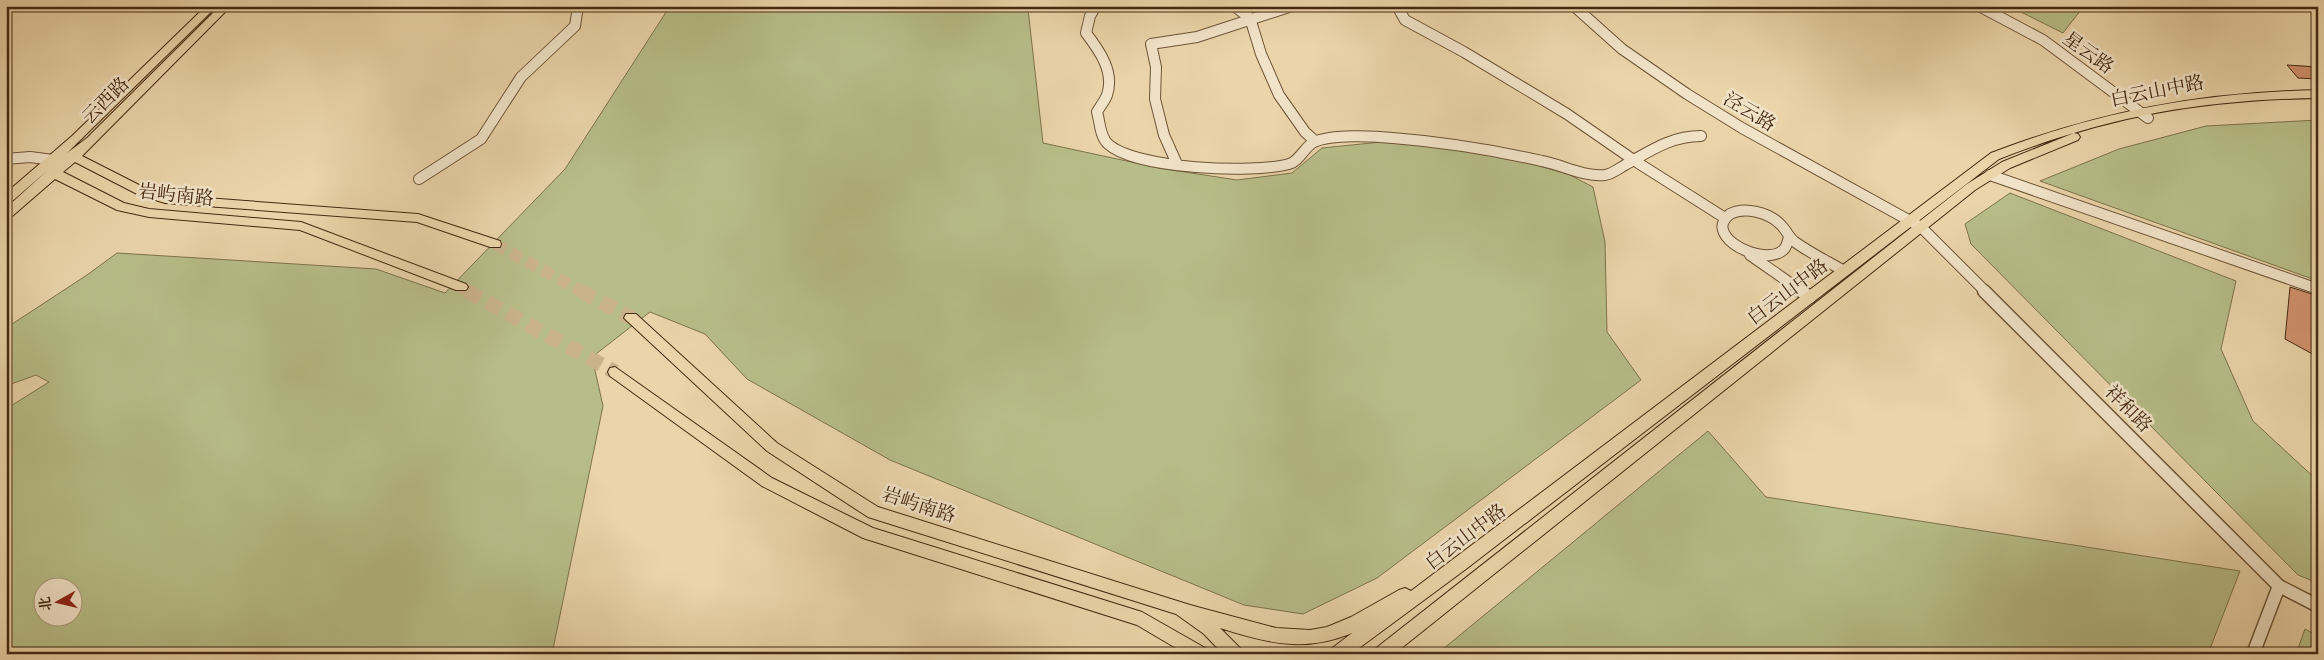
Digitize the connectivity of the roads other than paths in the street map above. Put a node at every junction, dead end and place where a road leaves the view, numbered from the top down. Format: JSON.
{"nodes":[{"id":1,"x":212,"y":6,"type":"edge"},
{"id":2,"x":226,"y":6,"type":"edge"},
{"id":3,"x":578,"y":6,"type":"edge"},
{"id":4,"x":1096,"y":6,"type":"edge"},
{"id":5,"x":1234,"y":6,"type":"edge"},
{"id":6,"x":1292,"y":6,"type":"edge"},
{"id":7,"x":1397,"y":6,"type":"edge"},
{"id":8,"x":1574,"y":6,"type":"edge"},
{"id":9,"x":1979,"y":6,"type":"edge"},
{"id":10,"x":1250,"y":18,"type":"junction"},
{"id":11,"x":2318,"y":94,"type":"edge"},
{"id":12,"x":2318,"y":102,"type":"edge"},
{"id":13,"x":2143,"y":114,"type":"junction"},
{"id":14,"x":1701,"y":136,"type":"dead end"},
{"id":15,"x":1315,"y":141,"type":"junction"},
{"id":16,"x":73,"y":156,"type":"junction"},
{"id":17,"x":6,"y":159,"type":"edge"},
{"id":18,"x":1635,"y":161,"type":"junction"},
{"id":19,"x":1176,"y":164,"type":"junction"},
{"id":20,"x":53,"y":166,"type":"junction"},
{"id":21,"x":1990,"y":175,"type":"junction"},
{"id":22,"x":419,"y":178,"type":"dead end"},
{"id":23,"x":6,"y":200,"type":"edge"},
{"id":24,"x":6,"y":215,"type":"edge"},
{"id":25,"x":1725,"y":218,"type":"junction"},
{"id":26,"x":1916,"y":224,"type":"junction"},
{"id":27,"x":1789,"y":237,"type":"junction"},
{"id":28,"x":495,"y":244,"type":"tunnel mouth"},
{"id":29,"x":1745,"y":251,"type":"junction"},
{"id":30,"x":1844,"y":271,"type":"junction"},
{"id":31,"x":461,"y":287,"type":"tunnel mouth"},
{"id":32,"x":2318,"y":289,"type":"edge"},
{"id":33,"x":1810,"y":297,"type":"junction"},
{"id":34,"x":631,"y":318,"type":"tunnel mouth"},
{"id":35,"x":615,"y":372,"type":"tunnel mouth"},
{"id":36,"x":1460,"y":564,"type":"junction"},
{"id":37,"x":2279,"y":586,"type":"junction"},
{"id":38,"x":2318,"y":606,"type":"edge"},
{"id":39,"x":1181,"y":608,"type":"junction"},
{"id":40,"x":1174,"y":637,"type":"junction"},
{"id":41,"x":1182,"y":654,"type":"edge"},
{"id":42,"x":1202,"y":654,"type":"edge"},
{"id":43,"x":1235,"y":654,"type":"edge"},
{"id":44,"x":1336,"y":654,"type":"edge"},
{"id":45,"x":1381,"y":654,"type":"edge"},
{"id":46,"x":2253,"y":654,"type":"edge"}],
"edges":[{"from":1,"to":20,"type":"main road","name":"云西路"},
{"from":2,"to":16,"type":"main road","name":"云西路"},
{"from":3,"to":22,"type":"street"},
{"from":4,"to":19,"type":"street"},
{"from":5,"to":10,"type":"street"},
{"from":6,"to":10,"type":"street"},
{"from":7,"to":18,"type":"street"},
{"from":8,"to":26,"type":"street","name":"泾云路"},
{"from":9,"to":13,"type":"street","name":"星云路"},
{"from":10,"to":15,"type":"street"},
{"from":10,"to":19,"type":"street"},
{"from":11,"to":13,"type":"main road","name":"白云山中路"},
{"from":12,"to":13,"type":"main road","name":"白云山中路"},
{"from":13,"to":21,"type":"main road","name":"白云山中路"},
{"from":13,"to":26,"type":"main road","name":"白云山中路"},
{"from":14,"to":18,"type":"street"},
{"from":15,"to":18,"type":"street"},
{"from":15,"to":19,"type":"street"},
{"from":16,"to":20,"type":"main road"},
{"from":16,"to":28,"type":"main road","name":"岩屿南路"},
{"from":17,"to":20,"type":"street"},
{"from":18,"to":25,"type":"street"},
{"from":20,"to":23,"type":"main road","name":"云西路"},
{"from":20,"to":24,"type":"main road","name":"云西路"},
{"from":20,"to":31,"type":"main road","name":"岩屿南路"},
{"from":21,"to":26,"type":"main road","name":"白云山中路"},
{"from":21,"to":32,"type":"street"},
{"from":25,"to":27,"type":"street"},
{"from":25,"to":29,"type":"street"},
{"from":26,"to":30,"type":"main road","name":"白云山中路"},
{"from":26,"to":37,"type":"street","name":"祥和路"},
{"from":26,"to":45,"type":"main road","name":"白云山中路"},
{"from":27,"to":29,"type":"street"},
{"from":27,"to":30,"type":"street"},
{"from":29,"to":33,"type":"street"},
{"from":30,"to":33,"type":"main road","name":"白云山中路"},
{"from":33,"to":36,"type":"main road","name":"白云山中路"},
{"from":34,"to":39,"type":"main road","name":"岩屿南路"},
{"from":35,"to":40,"type":"main road"},
{"from":36,"to":39,"type":"main road"},
{"from":36,"to":44,"type":"main road","name":"白云山中路"},
{"from":37,"to":38,"type":"street","name":"祥和路"},
{"from":37,"to":46,"type":"street"},
{"from":39,"to":43,"type":"main road","name":"岩屿南路"},
{"from":40,"to":41,"type":"main road"},
{"from":40,"to":42,"type":"main road"}]}
